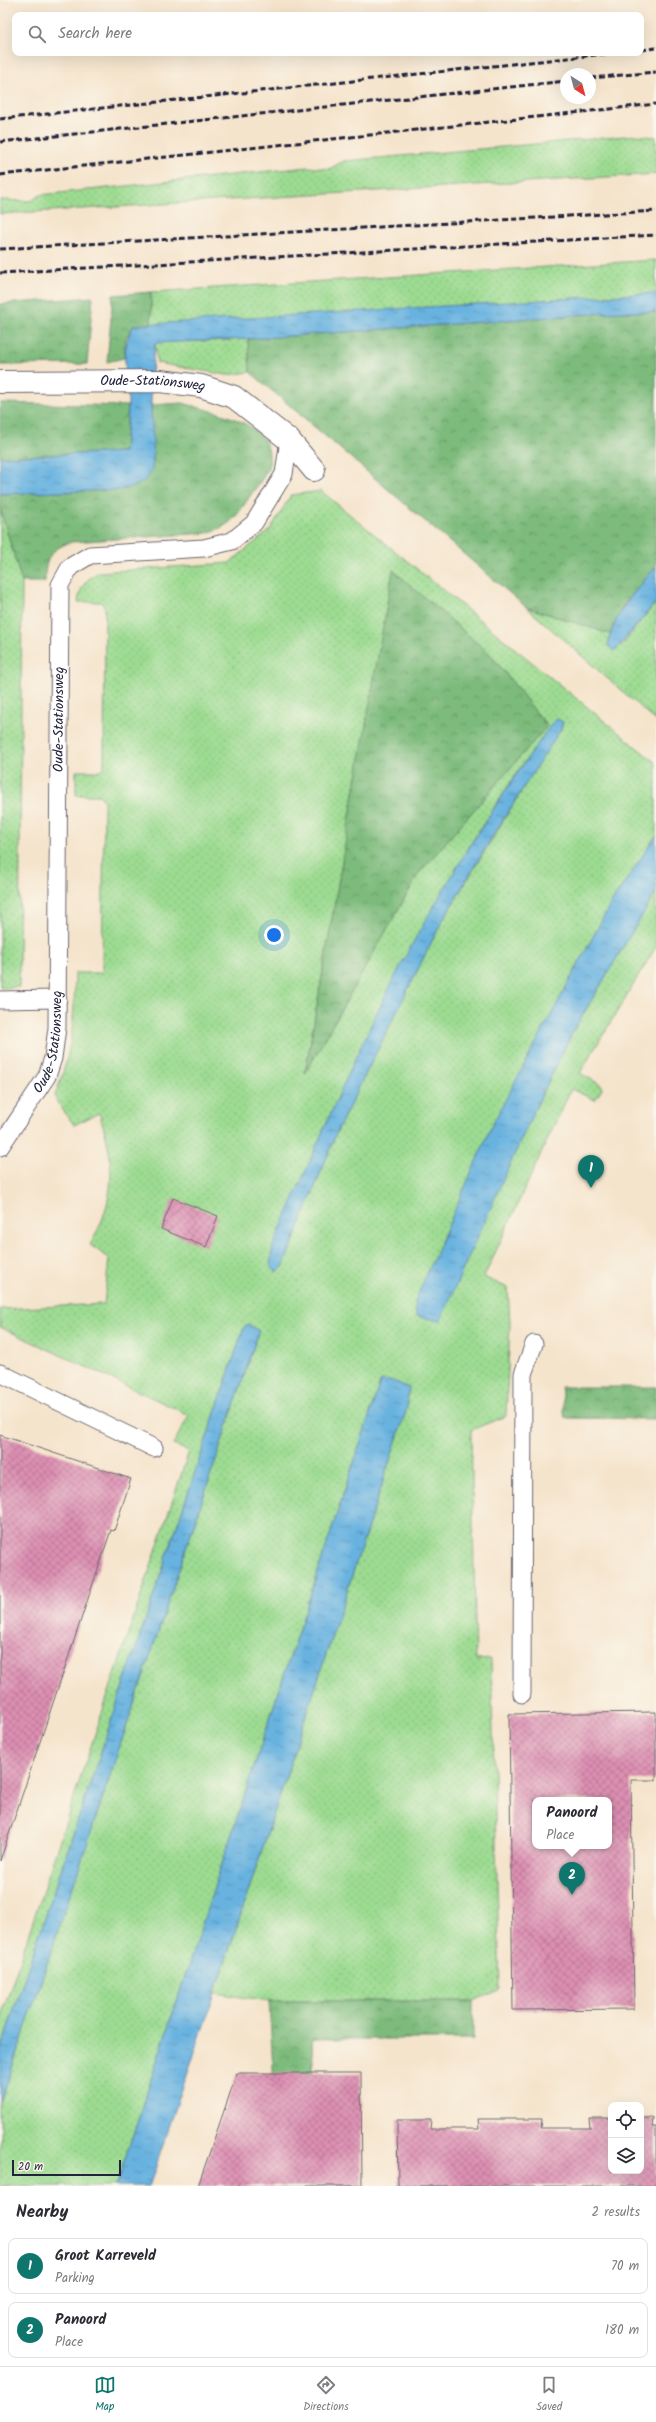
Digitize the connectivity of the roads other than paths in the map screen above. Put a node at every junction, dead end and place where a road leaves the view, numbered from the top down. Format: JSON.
{"nodes":[{"id":1,"x":0,"y":382,"type":"edge"},
{"id":2,"x":289,"y":440,"type":"junction"},
{"id":3,"x":314,"y":470,"type":"dead end"},
{"id":4,"x":58,"y":999,"type":"junction"},
{"id":5,"x":0,"y":1000,"type":"edge"},
{"id":6,"x":0,"y":1147,"type":"edge"},
{"id":7,"x":534,"y":1344,"type":"dead end"},
{"id":8,"x":0,"y":1374,"type":"edge"},
{"id":9,"x":154,"y":1448,"type":"dead end"},
{"id":10,"x":522,"y":1694,"type":"dead end"}],
"edges":[{"from":1,"to":2,"type":"street","name":"Oude-Stationsweg"},
{"from":2,"to":3,"type":"street","name":"Oude-Stationsweg"},
{"from":2,"to":4,"type":"lane","name":"Oude-Stationsweg"},
{"from":4,"to":5,"type":"lane"},
{"from":4,"to":6,"type":"lane","name":"Oude-Stationsweg"},
{"from":7,"to":10,"type":"lane"},
{"from":8,"to":9,"type":"lane"}]}
